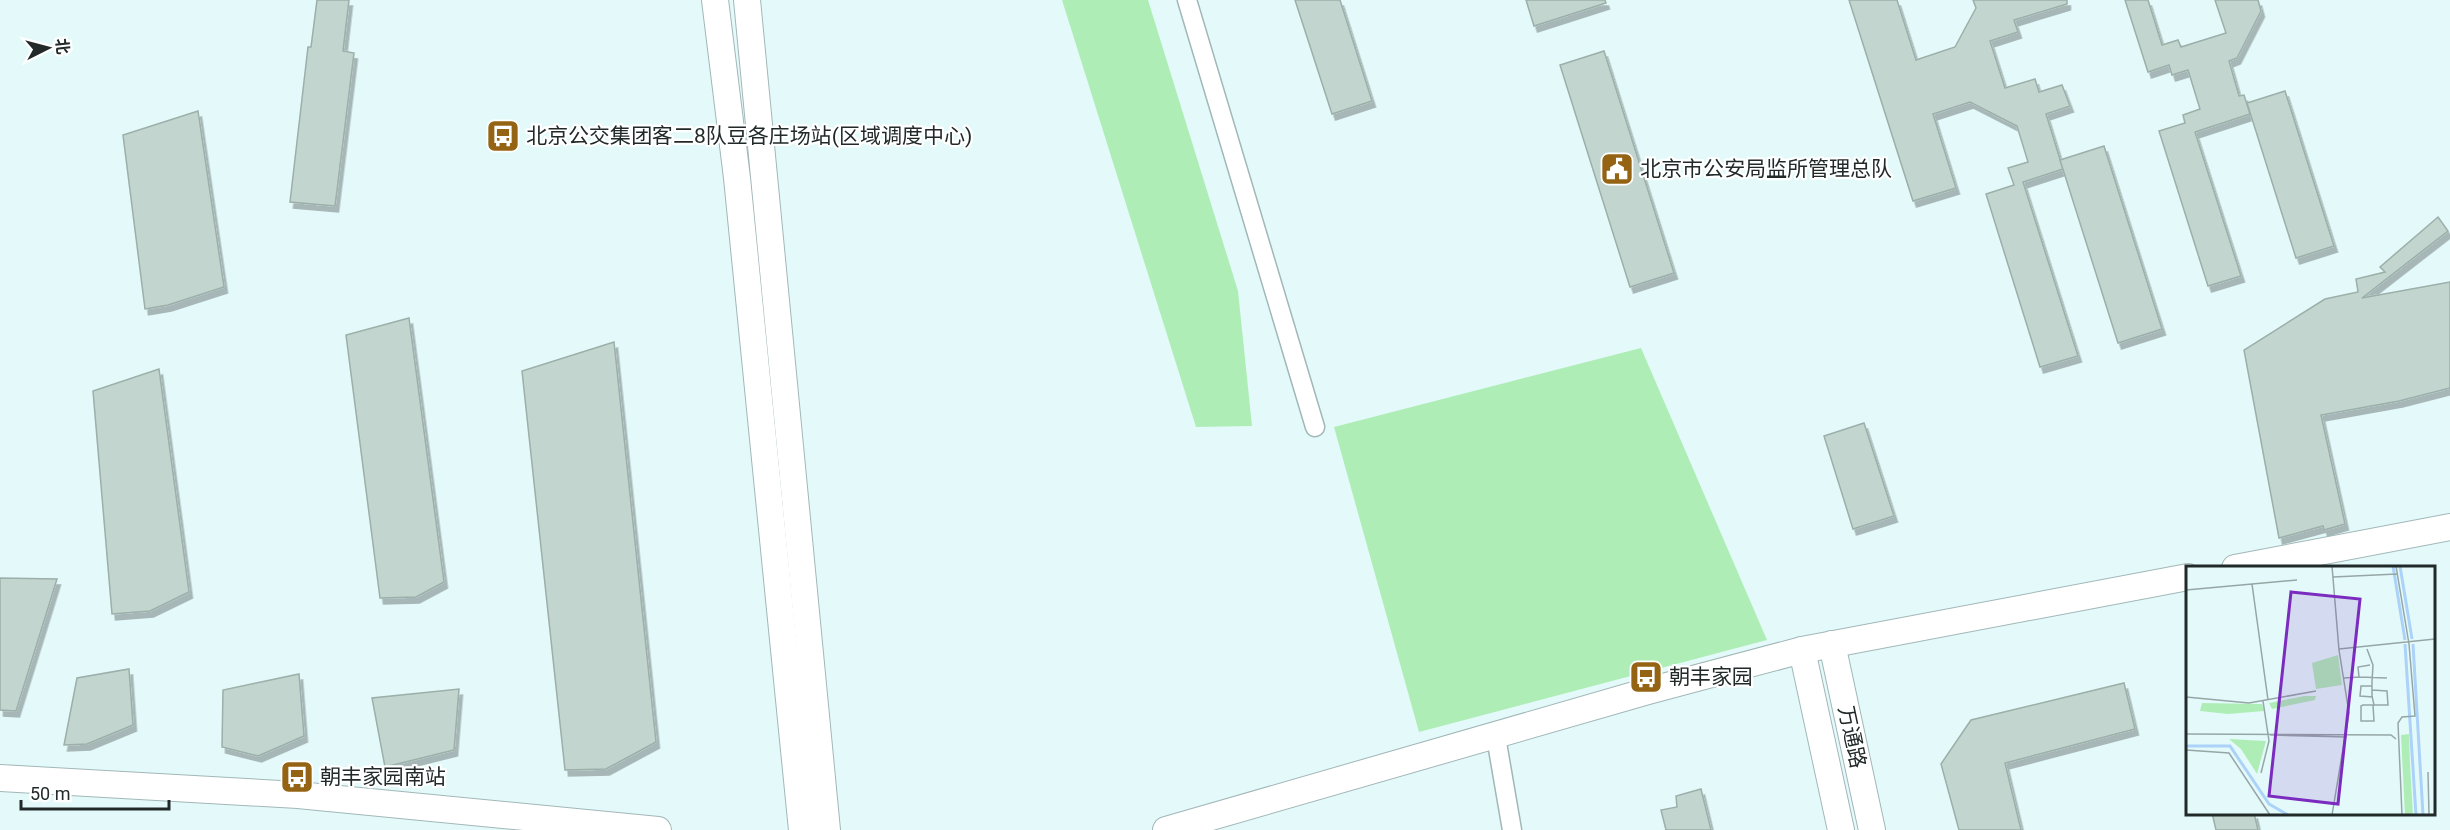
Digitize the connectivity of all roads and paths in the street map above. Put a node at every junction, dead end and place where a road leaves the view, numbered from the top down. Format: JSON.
{"nodes":[{"id":1,"x":714,"y":0,"type":"edge"},
{"id":2,"x":747,"y":0,"type":"edge"},
{"id":3,"x":1187,"y":0,"type":"edge"},
{"id":4,"x":1315,"y":427,"type":"dead end"},
{"id":5,"x":2450,"y":527,"type":"edge"},
{"id":6,"x":2240,"y":566,"type":"edge"},
{"id":7,"x":2186,"y":577,"type":"edge"},
{"id":8,"x":1832,"y":644,"type":"junction"},
{"id":9,"x":1802,"y":650,"type":"junction"},
{"id":10,"x":1496,"y":736,"type":"junction"},
{"id":11,"x":0,"y":778,"type":"edge"},
{"id":12,"x":658,"y":830,"type":"edge"},
{"id":13,"x":802,"y":830,"type":"edge"},
{"id":14,"x":827,"y":830,"type":"edge"},
{"id":15,"x":1166,"y":830,"type":"edge"},
{"id":16,"x":1512,"y":830,"type":"edge"},
{"id":17,"x":1841,"y":830,"type":"edge"},
{"id":18,"x":1872,"y":830,"type":"edge"}],
"edges":[{"from":1,"to":13,"type":"street"},
{"from":2,"to":14,"type":"street"},
{"from":3,"to":4,"type":"street"},
{"from":5,"to":6,"type":"street"},
{"from":7,"to":8,"type":"street"},
{"from":8,"to":9,"type":"street"},
{"from":8,"to":18,"type":"street","name":"万通路"},
{"from":9,"to":10,"type":"street"},
{"from":9,"to":17,"type":"street","name":"万通路"},
{"from":10,"to":15,"type":"street"},
{"from":10,"to":16,"type":"street"},
{"from":11,"to":12,"type":"street"}]}
